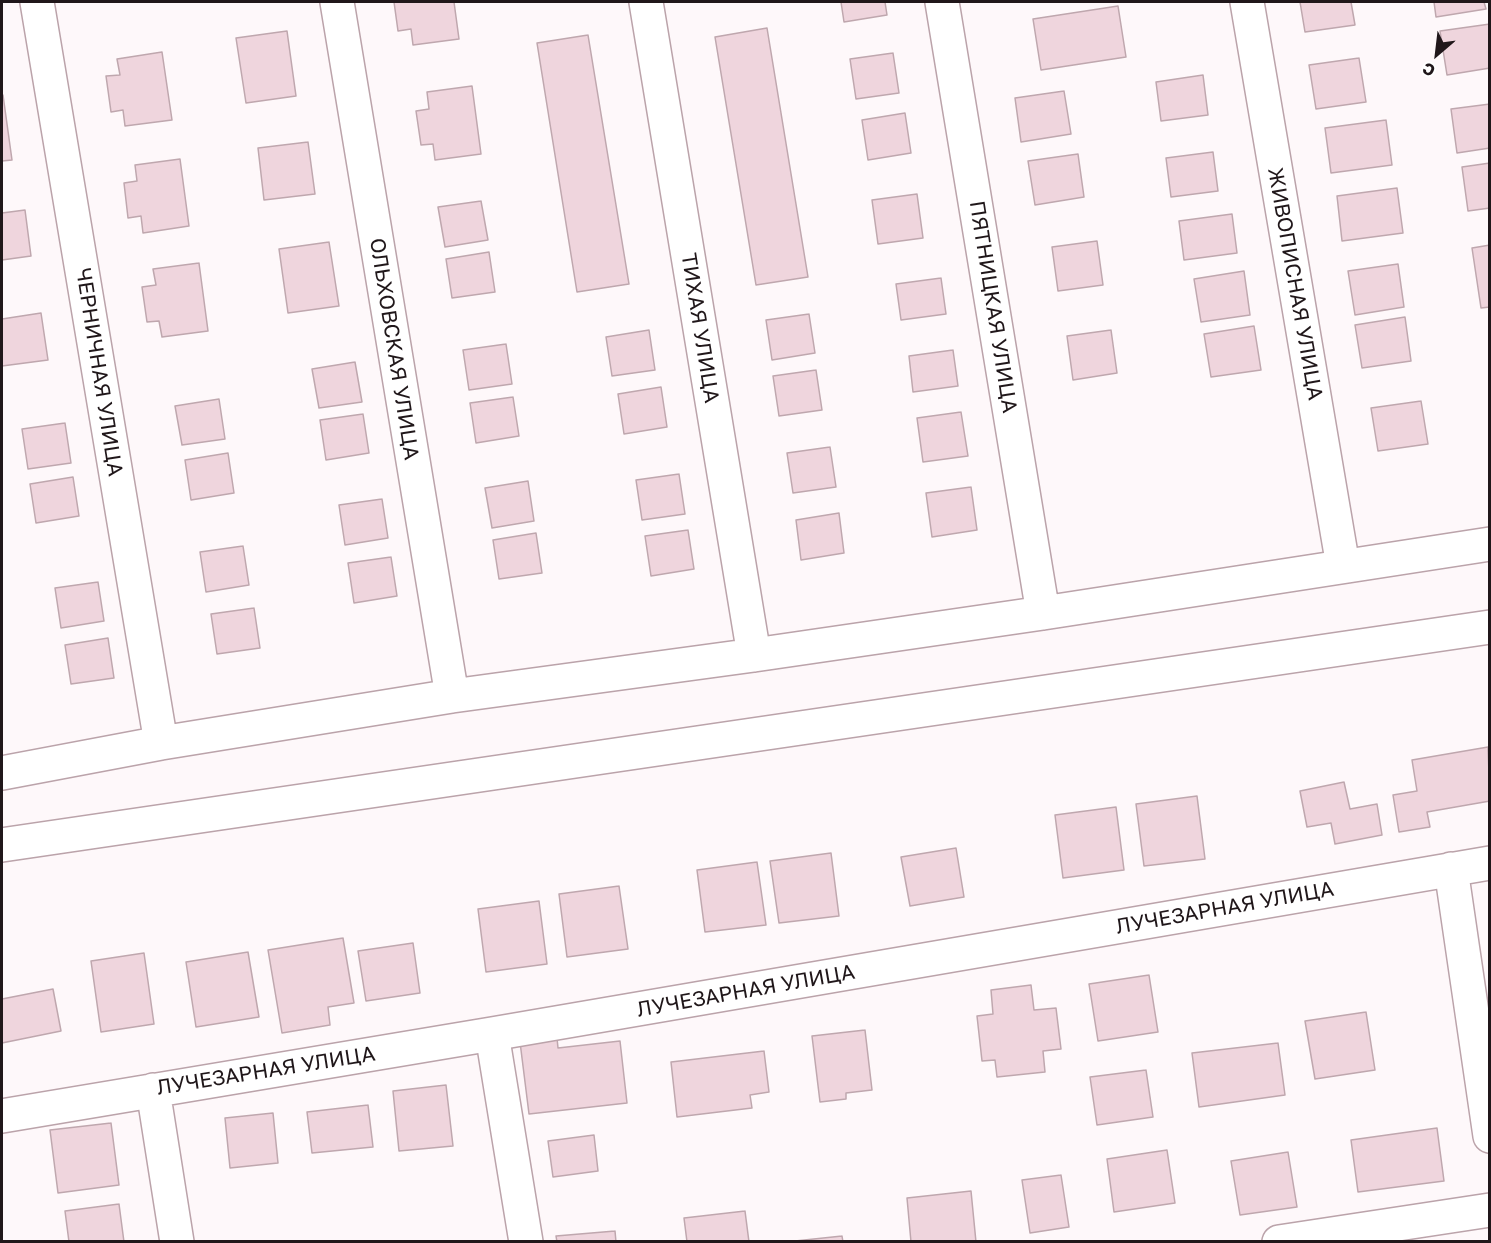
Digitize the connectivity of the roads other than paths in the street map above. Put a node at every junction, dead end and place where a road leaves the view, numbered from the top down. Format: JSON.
{"nodes":[{"id":1,"x":37,"y":2,"type":"edge"},
{"id":2,"x":337,"y":2,"type":"edge"},
{"id":3,"x":646,"y":2,"type":"edge"},
{"id":4,"x":942,"y":2,"type":"edge"},
{"id":5,"x":1247,"y":2,"type":"edge"},
{"id":6,"x":1490,"y":544,"type":"edge"},
{"id":7,"x":1343,"y":566,"type":"junction"},
{"id":8,"x":1043,"y":613,"type":"junction"},
{"id":9,"x":1490,"y":627,"type":"edge"},
{"id":10,"x":754,"y":656,"type":"junction"},
{"id":11,"x":452,"y":696,"type":"junction"},
{"id":12,"x":161,"y":743,"type":"junction"},
{"id":13,"x":2,"y":773,"type":"edge"},
{"id":14,"x":2,"y":845,"type":"edge"},
{"id":15,"x":1490,"y":863,"type":"edge"},
{"id":16,"x":1451,"y":869,"type":"junction"},
{"id":17,"x":492,"y":1034,"type":"junction"},
{"id":18,"x":153,"y":1090,"type":"junction"},
{"id":19,"x":2,"y":1116,"type":"edge"},
{"id":20,"x":1490,"y":1136,"type":"edge"},
{"id":21,"x":1490,"y":1210,"type":"edge"},
{"id":22,"x":177,"y":1242,"type":"edge"},
{"id":23,"x":525,"y":1242,"type":"edge"},
{"id":24,"x":1279,"y":1242,"type":"edge"}],
"edges":[{"from":1,"to":12,"type":"street","name":"ЧЕРНИЧНАЯ УЛИЦА"},
{"from":2,"to":11,"type":"street","name":"ОЛЬХОВСКАЯ УЛИЦА"},
{"from":3,"to":10,"type":"street","name":"ТИХАЯ УЛИЦА"},
{"from":4,"to":8,"type":"street","name":"ПЯТНИЦКАЯ УЛИЦА"},
{"from":5,"to":7,"type":"street","name":"ЖИВОПИСНАЯ УЛИЦА"},
{"from":6,"to":7,"type":"street"},
{"from":7,"to":8,"type":"street"},
{"from":8,"to":10,"type":"street"},
{"from":9,"to":14,"type":"street"},
{"from":10,"to":11,"type":"street"},
{"from":11,"to":12,"type":"street"},
{"from":12,"to":13,"type":"street"},
{"from":15,"to":16,"type":"street","name":"ЛУЧЕЗАРНАЯ УЛИЦА"},
{"from":16,"to":17,"type":"street","name":"ЛУЧЕЗАРНАЯ УЛИЦА"},
{"from":16,"to":20,"type":"street"},
{"from":17,"to":18,"type":"street","name":"ЛУЧЕЗАРНАЯ УЛИЦА"},
{"from":17,"to":23,"type":"street"},
{"from":18,"to":19,"type":"street","name":"ЛУЧЕЗАРНАЯ УЛИЦА"},
{"from":18,"to":22,"type":"street"},
{"from":21,"to":24,"type":"street"}]}
